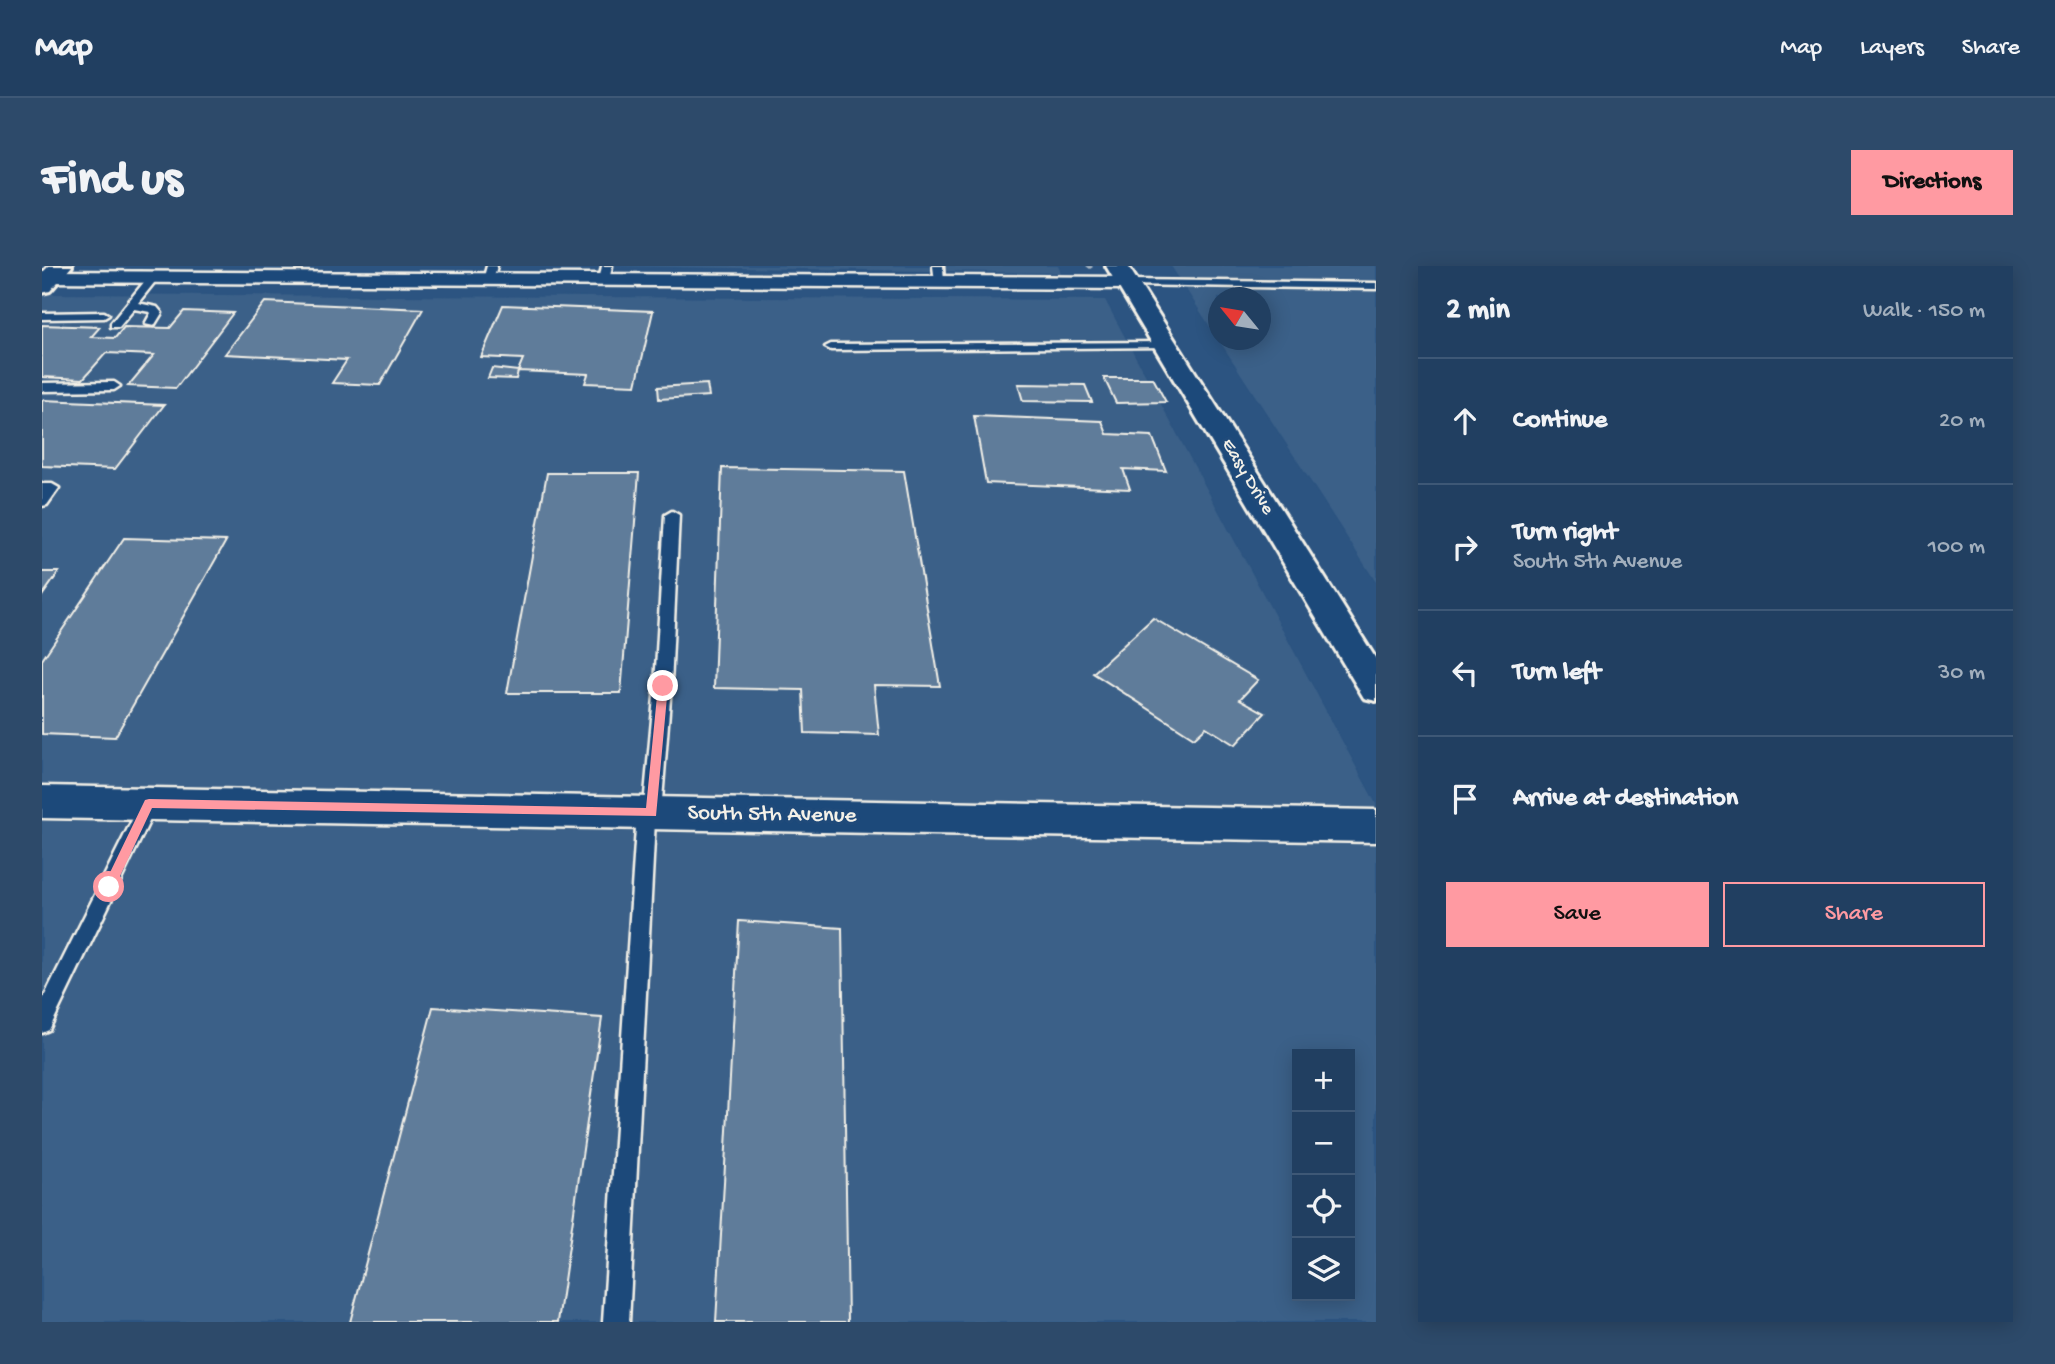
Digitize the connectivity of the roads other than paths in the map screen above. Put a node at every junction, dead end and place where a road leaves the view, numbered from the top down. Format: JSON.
{"nodes":[{"id":1,"x":490,"y":273,"type":"edge"},
{"id":2,"x":606,"y":273,"type":"edge"},
{"id":3,"x":939,"y":274,"type":"edge"},
{"id":4,"x":1123,"y":274,"type":"edge"},
{"id":5,"x":49,"y":277,"type":"edge"},
{"id":6,"x":153,"y":278,"type":"junction"},
{"id":7,"x":1376,"y":286,"type":"edge"},
{"id":8,"x":131,"y":305,"type":"junction"},
{"id":9,"x":104,"y":315,"type":"dead end"},
{"id":10,"x":42,"y":316,"type":"edge"},
{"id":11,"x":150,"y":324,"type":"dead end"},
{"id":12,"x":115,"y":325,"type":"dead end"},
{"id":13,"x":1167,"y":345,"type":"junction"},
{"id":14,"x":831,"y":347,"type":"dead end"},
{"id":15,"x":114,"y":386,"type":"dead end"},
{"id":16,"x":42,"y":387,"type":"edge"},
{"id":17,"x":42,"y":488,"type":"edge"},
{"id":18,"x":42,"y":502,"type":"edge"},
{"id":19,"x":672,"y":515,"type":"dead end"},
{"id":20,"x":1376,"y":688,"type":"edge"},
{"id":21,"x":42,"y":802,"type":"edge"},
{"id":22,"x":149,"y":803,"type":"junction"},
{"id":23,"x":649,"y":813,"type":"junction"},
{"id":24,"x":1376,"y":826,"type":"edge"},
{"id":25,"x":42,"y":1023,"type":"edge"},
{"id":26,"x":615,"y":1322,"type":"edge"}],
"edges":[{"from":1,"to":2,"type":"street"},
{"from":1,"to":6,"type":"street"},
{"from":2,"to":3,"type":"street"},
{"from":3,"to":4,"type":"street"},
{"from":4,"to":7,"type":"lane"},
{"from":4,"to":13,"type":"street","name":"Easy Drive"},
{"from":5,"to":6,"type":"street"},
{"from":6,"to":8,"type":"lane"},
{"from":8,"to":11,"type":"lane"},
{"from":8,"to":12,"type":"lane"},
{"from":9,"to":10,"type":"lane"},
{"from":13,"to":14,"type":"lane"},
{"from":13,"to":20,"type":"street","name":"Easy Drive"},
{"from":15,"to":16,"type":"lane"},
{"from":17,"to":18,"type":"lane"},
{"from":19,"to":23,"type":"lane"},
{"from":21,"to":22,"type":"street","name":"South 5th Avenue"},
{"from":22,"to":23,"type":"street","name":"South 5th Avenue"},
{"from":22,"to":25,"type":"lane"},
{"from":23,"to":24,"type":"street","name":"South 5th Avenue"},
{"from":23,"to":26,"type":"lane"}]}
